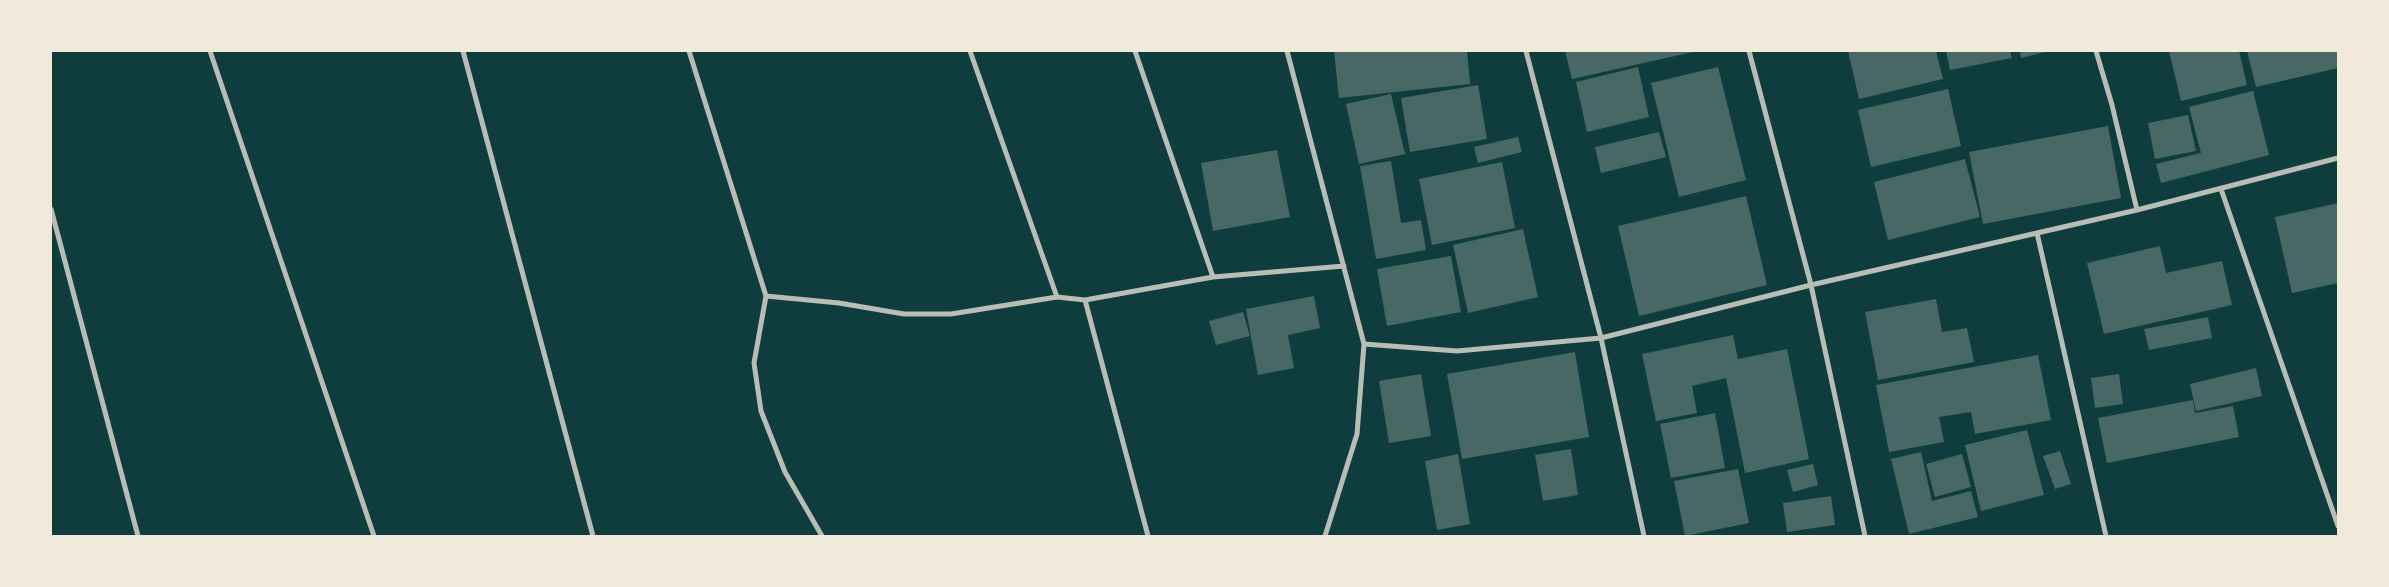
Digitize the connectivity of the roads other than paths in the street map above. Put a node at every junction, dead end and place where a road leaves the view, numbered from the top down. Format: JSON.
{"nodes":[{"id":1,"x":210,"y":51,"type":"edge"},
{"id":2,"x":462,"y":51,"type":"edge"},
{"id":3,"x":689,"y":51,"type":"edge"},
{"id":4,"x":970,"y":51,"type":"edge"},
{"id":5,"x":1135,"y":51,"type":"edge"},
{"id":6,"x":1287,"y":51,"type":"edge"},
{"id":7,"x":1526,"y":51,"type":"edge"},
{"id":8,"x":1749,"y":51,"type":"edge"},
{"id":9,"x":2096,"y":51,"type":"edge"},
{"id":10,"x":2338,"y":158,"type":"edge"},
{"id":11,"x":2222,"y":189,"type":"junction"},
{"id":12,"x":51,"y":209,"type":"edge"},
{"id":13,"x":2137,"y":210,"type":"junction"},
{"id":14,"x":2037,"y":233,"type":"junction"},
{"id":15,"x":1344,"y":266,"type":"junction"},
{"id":16,"x":1213,"y":277,"type":"junction"},
{"id":17,"x":1811,"y":284,"type":"junction"},
{"id":18,"x":766,"y":296,"type":"junction"},
{"id":19,"x":1057,"y":297,"type":"junction"},
{"id":20,"x":1085,"y":300,"type":"junction"},
{"id":21,"x":1602,"y":338,"type":"junction"},
{"id":22,"x":1364,"y":344,"type":"junction"},
{"id":23,"x":2338,"y":526,"type":"edge"},
{"id":24,"x":138,"y":536,"type":"edge"},
{"id":25,"x":374,"y":536,"type":"edge"},
{"id":26,"x":593,"y":536,"type":"edge"},
{"id":27,"x":822,"y":536,"type":"edge"},
{"id":28,"x":1148,"y":536,"type":"edge"},
{"id":29,"x":1325,"y":536,"type":"edge"},
{"id":30,"x":1644,"y":536,"type":"edge"},
{"id":31,"x":1865,"y":536,"type":"edge"},
{"id":32,"x":2106,"y":536,"type":"edge"}],
"edges":[{"from":1,"to":25,"type":"street"},
{"from":2,"to":26,"type":"street"},
{"from":3,"to":18,"type":"street"},
{"from":4,"to":19,"type":"street"},
{"from":5,"to":16,"type":"street"},
{"from":6,"to":15,"type":"street"},
{"from":7,"to":21,"type":"street"},
{"from":8,"to":17,"type":"street"},
{"from":9,"to":13,"type":"street"},
{"from":10,"to":11,"type":"street"},
{"from":11,"to":13,"type":"street"},
{"from":11,"to":23,"type":"street"},
{"from":12,"to":24,"type":"street"},
{"from":13,"to":14,"type":"street"},
{"from":14,"to":17,"type":"street"},
{"from":14,"to":32,"type":"street"},
{"from":15,"to":16,"type":"street"},
{"from":15,"to":22,"type":"street"},
{"from":16,"to":20,"type":"street"},
{"from":17,"to":21,"type":"street"},
{"from":17,"to":31,"type":"street"},
{"from":18,"to":19,"type":"street"},
{"from":18,"to":27,"type":"street"},
{"from":19,"to":20,"type":"street"},
{"from":20,"to":28,"type":"street"},
{"from":21,"to":22,"type":"street"},
{"from":21,"to":30,"type":"street"},
{"from":22,"to":29,"type":"street"}]}
